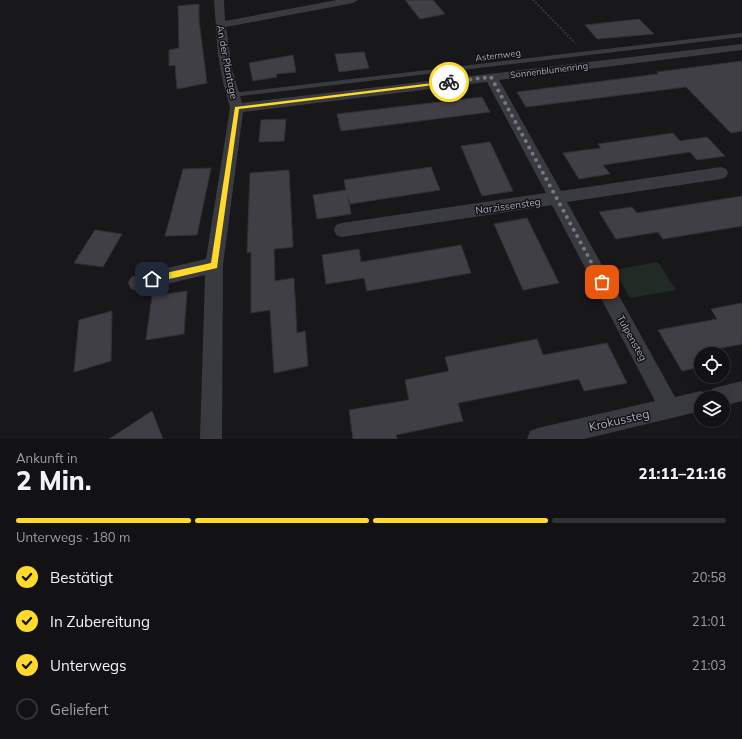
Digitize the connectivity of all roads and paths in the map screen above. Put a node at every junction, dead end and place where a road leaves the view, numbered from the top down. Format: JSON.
{"nodes":[{"id":1,"x":219,"y":0,"type":"edge"},
{"id":2,"x":354,"y":0,"type":"edge"},
{"id":3,"x":534,"y":0,"type":"edge"},
{"id":4,"x":220,"y":25,"type":"junction"},
{"id":5,"x":742,"y":35,"type":"edge"},
{"id":6,"x":742,"y":47,"type":"edge"},
{"id":7,"x":586,"y":54,"type":"junction"},
{"id":8,"x":491,"y":77,"type":"junction"},
{"id":9,"x":234,"y":101,"type":"junction"},
{"id":10,"x":721,"y":173,"type":"dead end"},
{"id":11,"x":556,"y":199,"type":"junction"},
{"id":12,"x":342,"y":230,"type":"dead end"},
{"id":13,"x":214,"y":265,"type":"junction"},
{"id":14,"x":137,"y":283,"type":"dead end"},
{"id":15,"x":742,"y":391,"type":"edge"},
{"id":16,"x":730,"y":394,"type":"edge"},
{"id":17,"x":694,"y":403,"type":"edge"},
{"id":18,"x":670,"y":408,"type":"junction"},
{"id":19,"x":211,"y":439,"type":"edge"},
{"id":20,"x":538,"y":439,"type":"edge"}],
"edges":[{"from":1,"to":4,"type":"street","name":"An der Plantage"},
{"from":2,"to":4,"type":"street"},
{"from":3,"to":7,"type":"path"},
{"from":4,"to":9,"type":"street","name":"An der Plantage"},
{"from":5,"to":7,"type":"lane","name":"Asternweg"},
{"from":6,"to":8,"type":"street","name":"Sonnenblumenring"},
{"from":7,"to":9,"type":"lane","name":"Asternweg"},
{"from":8,"to":9,"type":"street","name":"Sonnenblumenring"},
{"from":8,"to":11,"type":"street","name":"Tulpensteg"},
{"from":9,"to":13,"type":"street","name":"An der Plantage"},
{"from":10,"to":11,"type":"street","name":"Narzissensteg"},
{"from":11,"to":12,"type":"street","name":"Narzissensteg"},
{"from":11,"to":18,"type":"street","name":"Tulpensteg"},
{"from":13,"to":14,"type":"street"},
{"from":13,"to":19,"type":"street","name":"An der Plantage"},
{"from":15,"to":16,"type":"street"},
{"from":17,"to":18,"type":"street","name":"Krokussteg"},
{"from":18,"to":20,"type":"street","name":"Krokussteg"}]}
